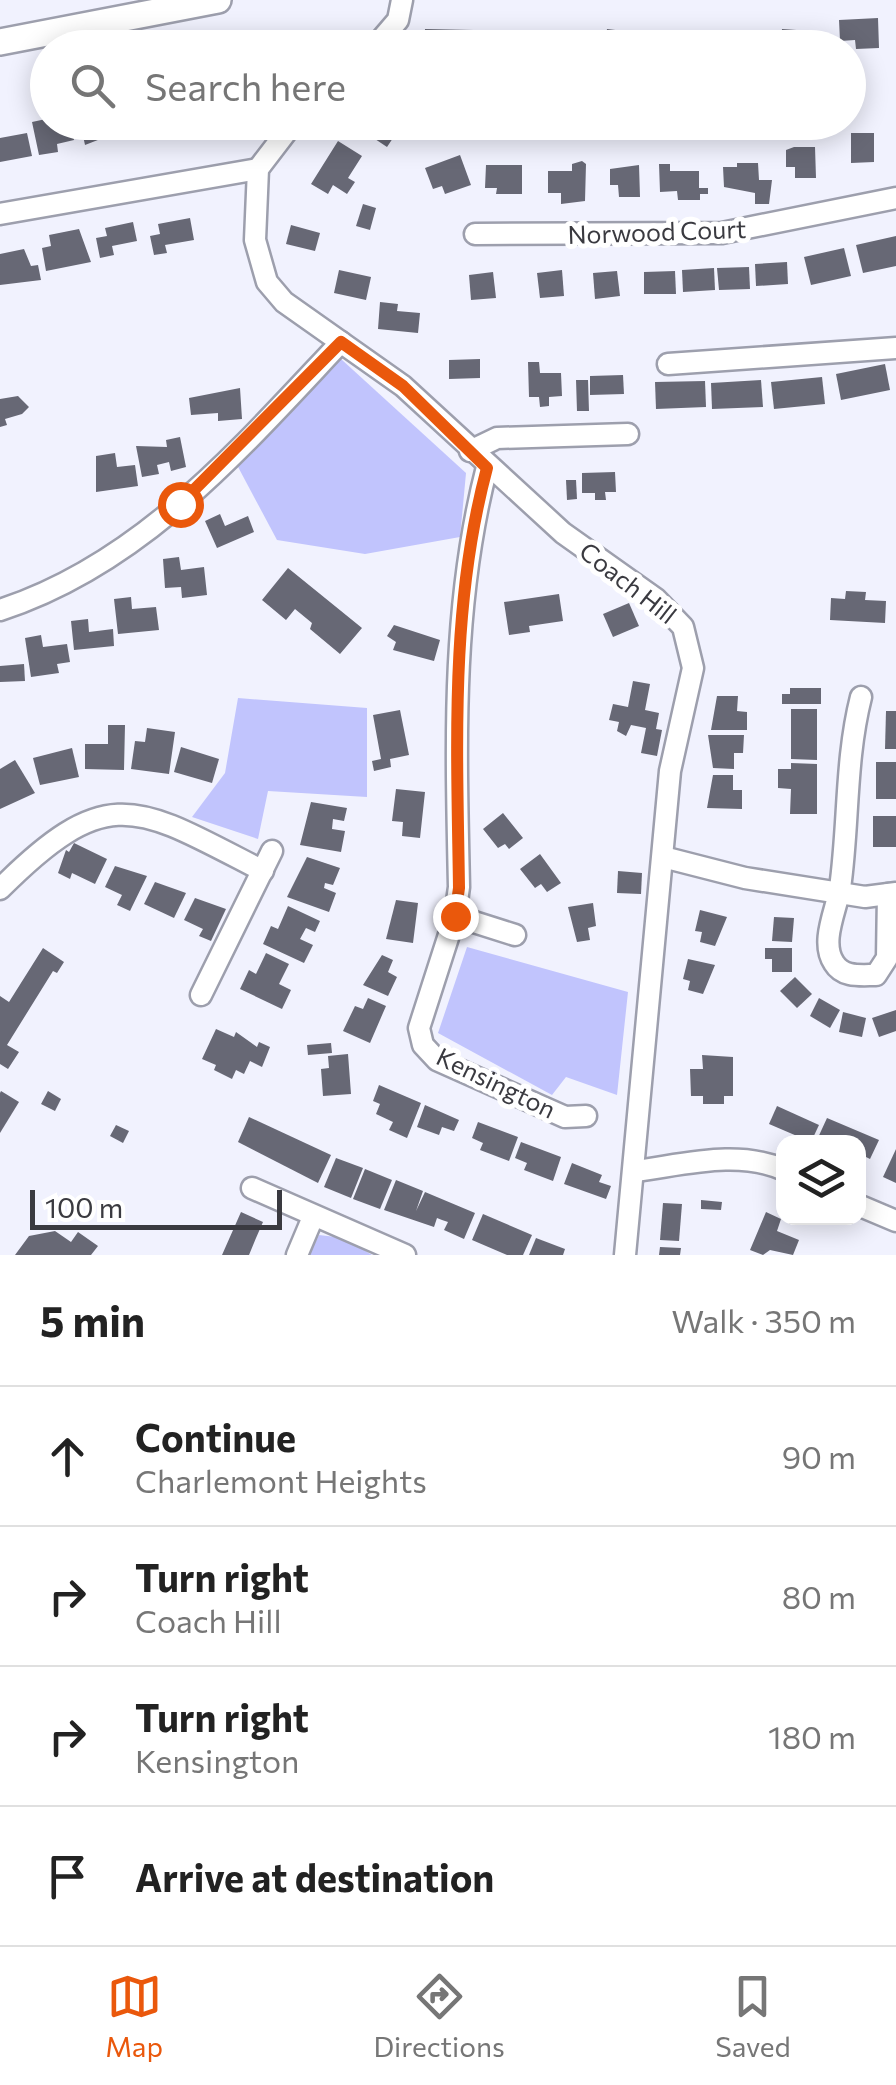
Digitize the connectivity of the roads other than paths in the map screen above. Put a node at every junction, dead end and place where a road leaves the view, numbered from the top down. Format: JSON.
{"nodes":[{"id":1,"x":218,"y":0,"type":"edge"},
{"id":2,"x":402,"y":0,"type":"edge"},
{"id":3,"x":62,"y":30,"type":"edge"},
{"id":4,"x":389,"y":30,"type":"edge"},
{"id":5,"x":30,"y":36,"type":"edge"},
{"id":6,"x":0,"y":42,"type":"edge"},
{"id":7,"x":280,"y":140,"type":"edge"},
{"id":8,"x":258,"y":169,"type":"junction"},
{"id":9,"x":896,"y":198,"type":"edge"},
{"id":10,"x":0,"y":214,"type":"edge"},
{"id":11,"x":475,"y":234,"type":"dead end"},
{"id":12,"x":341,"y":342,"type":"junction"},
{"id":13,"x":896,"y":348,"type":"edge"},
{"id":14,"x":668,"y":364,"type":"dead end"},
{"id":15,"x":628,"y":434,"type":"dead end"},
{"id":16,"x":470,"y":451,"type":"junction"},
{"id":17,"x":487,"y":468,"type":"junction"},
{"id":18,"x":0,"y":610,"type":"edge"},
{"id":19,"x":861,"y":696,"type":"dead end"},
{"id":20,"x":662,"y":857,"type":"junction"},
{"id":21,"x":0,"y":889,"type":"edge"},
{"id":22,"x":840,"y":892,"type":"junction"},
{"id":23,"x":892,"y":893,"type":"edge"},
{"id":24,"x":455,"y":916,"type":"junction"},
{"id":25,"x":514,"y":935,"type":"dead end"},
{"id":26,"x":201,"y":995,"type":"dead end"},
{"id":27,"x":586,"y":1116,"type":"dead end"},
{"id":28,"x":776,"y":1166,"type":"edge"},
{"id":29,"x":635,"y":1171,"type":"junction"},
{"id":30,"x":252,"y":1188,"type":"dead end"},
{"id":31,"x":866,"y":1209,"type":"edge"},
{"id":32,"x":313,"y":1217,"type":"junction"},
{"id":33,"x":896,"y":1222,"type":"edge"},
{"id":34,"x":297,"y":1255,"type":"edge"},
{"id":35,"x":404,"y":1255,"type":"edge"},
{"id":36,"x":625,"y":1255,"type":"edge"}],
"edges":[{"from":1,"to":3,"type":"main road"},
{"from":2,"to":4,"type":"street"},
{"from":5,"to":6,"type":"main road"},
{"from":7,"to":8,"type":"street"},
{"from":8,"to":10,"type":"street"},
{"from":8,"to":12,"type":"street","name":"Coach Hill"},
{"from":9,"to":11,"type":"street","name":"Norwood Court"},
{"from":12,"to":16,"type":"street","name":"Coach Hill"},
{"from":12,"to":18,"type":"street"},
{"from":13,"to":14,"type":"street"},
{"from":15,"to":16,"type":"street"},
{"from":16,"to":17,"type":"street","name":"Coach Hill"},
{"from":17,"to":20,"type":"street","name":"Coach Hill"},
{"from":17,"to":24,"type":"street","name":"Kensington"},
{"from":19,"to":22,"type":"street"},
{"from":20,"to":22,"type":"street"},
{"from":20,"to":29,"type":"street","name":"Coach Hill"},
{"from":21,"to":26,"type":"street"},
{"from":22,"to":23,"type":"street"},
{"from":22,"to":23,"type":"street"},
{"from":24,"to":25,"type":"street"},
{"from":24,"to":27,"type":"street","name":"Kensington"},
{"from":28,"to":29,"type":"street"},
{"from":29,"to":36,"type":"street","name":"Coach Hill"},
{"from":30,"to":32,"type":"street"},
{"from":31,"to":33,"type":"street"},
{"from":32,"to":34,"type":"street"},
{"from":32,"to":35,"type":"street"}]}
